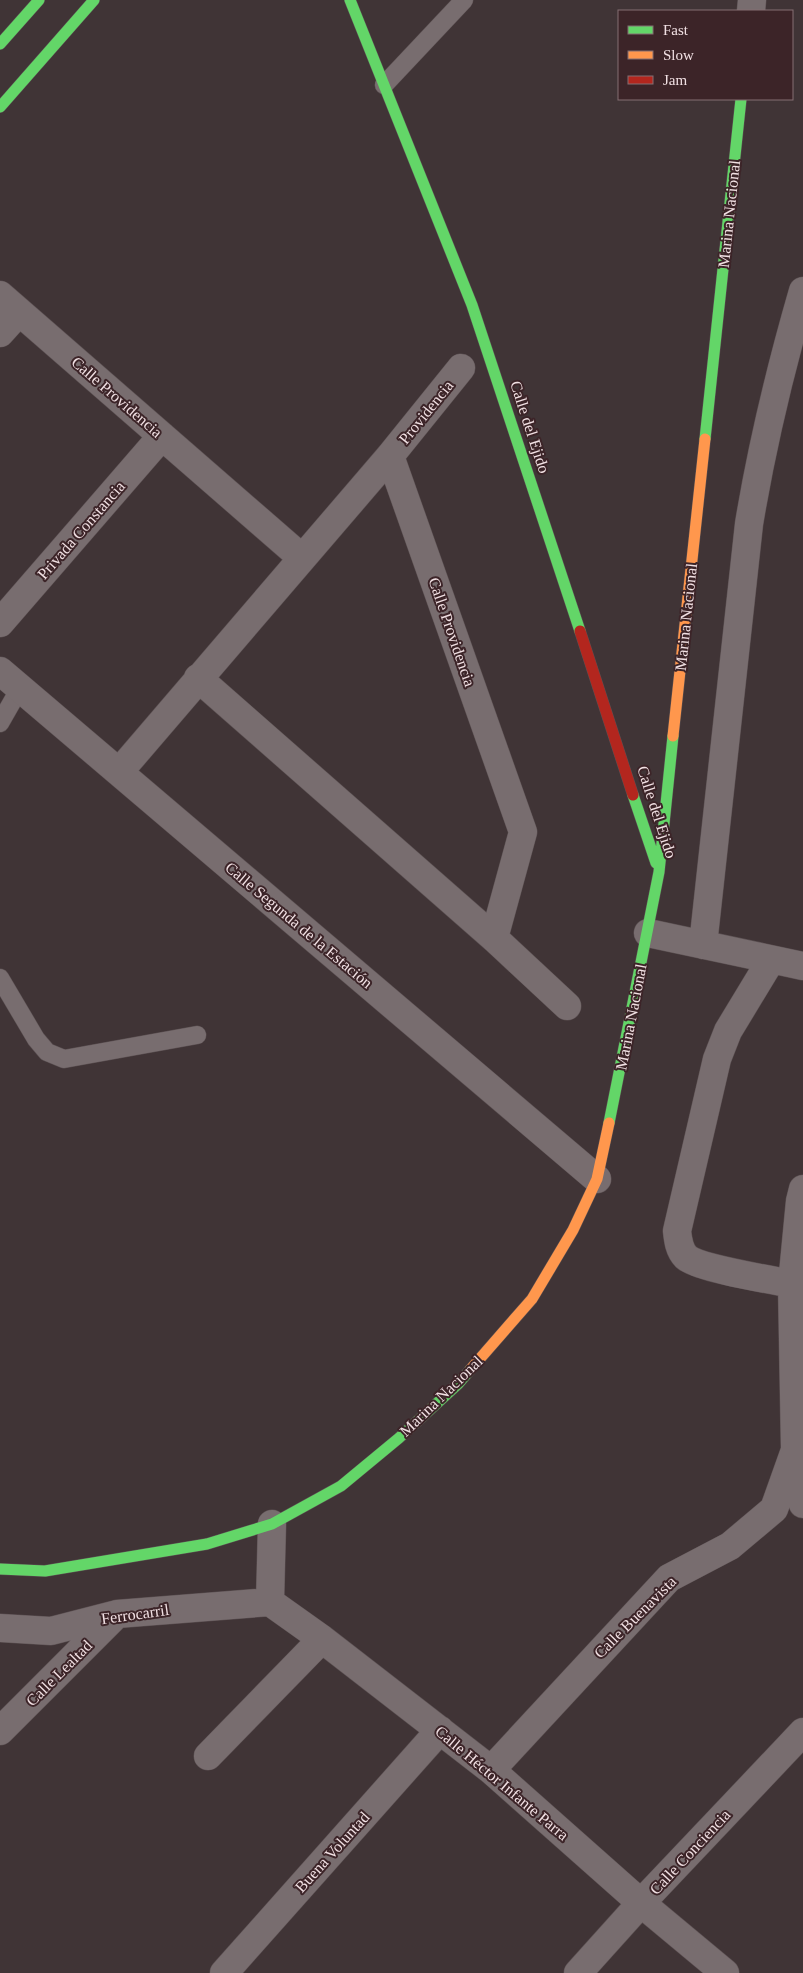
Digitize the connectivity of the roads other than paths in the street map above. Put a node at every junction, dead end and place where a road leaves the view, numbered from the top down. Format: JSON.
{"nodes":[{"id":1,"x":39,"y":0,"type":"edge"},
{"id":2,"x":94,"y":0,"type":"edge"},
{"id":3,"x":350,"y":0,"type":"edge"},
{"id":4,"x":464,"y":0,"type":"edge"},
{"id":5,"x":0,"y":44,"type":"edge"},
{"id":6,"x":384,"y":85,"type":"junction"},
{"id":7,"x":741,"y":100,"type":"edge"},
{"id":8,"x":0,"y":107,"type":"edge"},
{"id":9,"x":803,"y":291,"type":"edge"},
{"id":10,"x":9,"y":303,"type":"edge"},
{"id":11,"x":0,"y":333,"type":"edge"},
{"id":12,"x":461,"y":368,"type":"dead end"},
{"id":13,"x":162,"y":436,"type":"junction"},
{"id":14,"x":390,"y":456,"type":"junction"},
{"id":15,"x":302,"y":558,"type":"junction"},
{"id":16,"x":0,"y":623,"type":"edge"},
{"id":17,"x":0,"y":671,"type":"edge"},
{"id":18,"x":198,"y":678,"type":"junction"},
{"id":19,"x":20,"y":688,"type":"junction"},
{"id":20,"x":0,"y":724,"type":"edge"},
{"id":21,"x":119,"y":772,"type":"junction"},
{"id":22,"x":659,"y":872,"type":"junction"},
{"id":23,"x":648,"y":933,"type":"junction"},
{"id":24,"x":494,"y":938,"type":"junction"},
{"id":25,"x":703,"y":945,"type":"junction"},
{"id":26,"x":793,"y":970,"type":"edge"},
{"id":27,"x":0,"y":978,"type":"edge"},
{"id":28,"x":567,"y":1006,"type":"dead end"},
{"id":29,"x":196,"y":1035,"type":"dead end"},
{"id":30,"x":597,"y":1179,"type":"junction"},
{"id":31,"x":803,"y":1189,"type":"edge"},
{"id":32,"x":792,"y":1284,"type":"junction"},
{"id":33,"x":799,"y":1446,"type":"edge"},
{"id":34,"x":803,"y":1504,"type":"edge"},
{"id":35,"x":272,"y":1524,"type":"junction"},
{"id":36,"x":0,"y":1569,"type":"edge"},
{"id":37,"x":270,"y":1602,"type":"junction"},
{"id":38,"x":117,"y":1614,"type":"junction"},
{"id":39,"x":0,"y":1628,"type":"edge"},
{"id":40,"x":322,"y":1640,"type":"junction"},
{"id":41,"x":440,"y":1730,"type":"junction"},
{"id":42,"x":0,"y":1732,"type":"edge"},
{"id":43,"x":803,"y":1732,"type":"edge"},
{"id":44,"x":208,"y":1756,"type":"dead end"},
{"id":45,"x":491,"y":1770,"type":"junction"},
{"id":46,"x":641,"y":1904,"type":"junction"},
{"id":47,"x":224,"y":1973,"type":"edge"},
{"id":48,"x":578,"y":1973,"type":"edge"},
{"id":49,"x":725,"y":1973,"type":"edge"}],
"edges":[{"from":1,"to":5,"type":"street"},
{"from":2,"to":8,"type":"street"},
{"from":3,"to":6,"type":"street","name":"Calle del Ejido"},
{"from":4,"to":6,"type":"lane"},
{"from":6,"to":22,"type":"street","name":"Calle del Ejido"},
{"from":7,"to":22,"type":"street","name":"Marina Nacional"},
{"from":9,"to":25,"type":"street"},
{"from":10,"to":11,"type":"street"},
{"from":10,"to":13,"type":"street","name":"Calle Providencia"},
{"from":12,"to":14,"type":"street","name":"Providencia"},
{"from":13,"to":15,"type":"street","name":"Calle Providencia"},
{"from":13,"to":16,"type":"street","name":"Privada Constancia"},
{"from":14,"to":15,"type":"street"},
{"from":14,"to":24,"type":"street","name":"Calle Providencia"},
{"from":15,"to":18,"type":"street"},
{"from":17,"to":19,"type":"street","name":"Calle Segunda de la Estación"},
{"from":18,"to":21,"type":"street"},
{"from":18,"to":24,"type":"street"},
{"from":19,"to":20,"type":"lane"},
{"from":19,"to":21,"type":"street","name":"Calle Segunda de la Estación"},
{"from":21,"to":30,"type":"street","name":"Calle Segunda de la Estación"},
{"from":22,"to":23,"type":"street","name":"Marina Nacional"},
{"from":23,"to":25,"type":"street"},
{"from":23,"to":30,"type":"street","name":"Marina Nacional"},
{"from":24,"to":28,"type":"street"},
{"from":25,"to":26,"type":"street"},
{"from":26,"to":32,"type":"street"},
{"from":27,"to":29,"type":"lane"},
{"from":30,"to":35,"type":"street","name":"Marina Nacional"},
{"from":31,"to":32,"type":"street"},
{"from":32,"to":33,"type":"street"},
{"from":33,"to":34,"type":"street"},
{"from":33,"to":45,"type":"street","name":"Calle Buenavista"},
{"from":35,"to":36,"type":"street","name":"Marina Nacional"},
{"from":35,"to":37,"type":"street"},
{"from":37,"to":38,"type":"street","name":"Ferrocarril"},
{"from":37,"to":40,"type":"street","name":"Calle Héctor Infante Parra"},
{"from":38,"to":39,"type":"street","name":"Ferrocarril"},
{"from":38,"to":42,"type":"street","name":"Calle Lealtad"},
{"from":40,"to":41,"type":"street","name":"Calle Héctor Infante Parra"},
{"from":40,"to":44,"type":"street"},
{"from":41,"to":45,"type":"street","name":"Calle Héctor Infante Parra"},
{"from":41,"to":47,"type":"street","name":"Buena Voluntad"},
{"from":43,"to":46,"type":"street","name":"Calle Conciencia"},
{"from":45,"to":46,"type":"street","name":"Calle Héctor Infante Parra"},
{"from":46,"to":48,"type":"street","name":"Calle Conciencia"},
{"from":46,"to":49,"type":"street","name":"Calle Héctor Infante Parra"}]}
